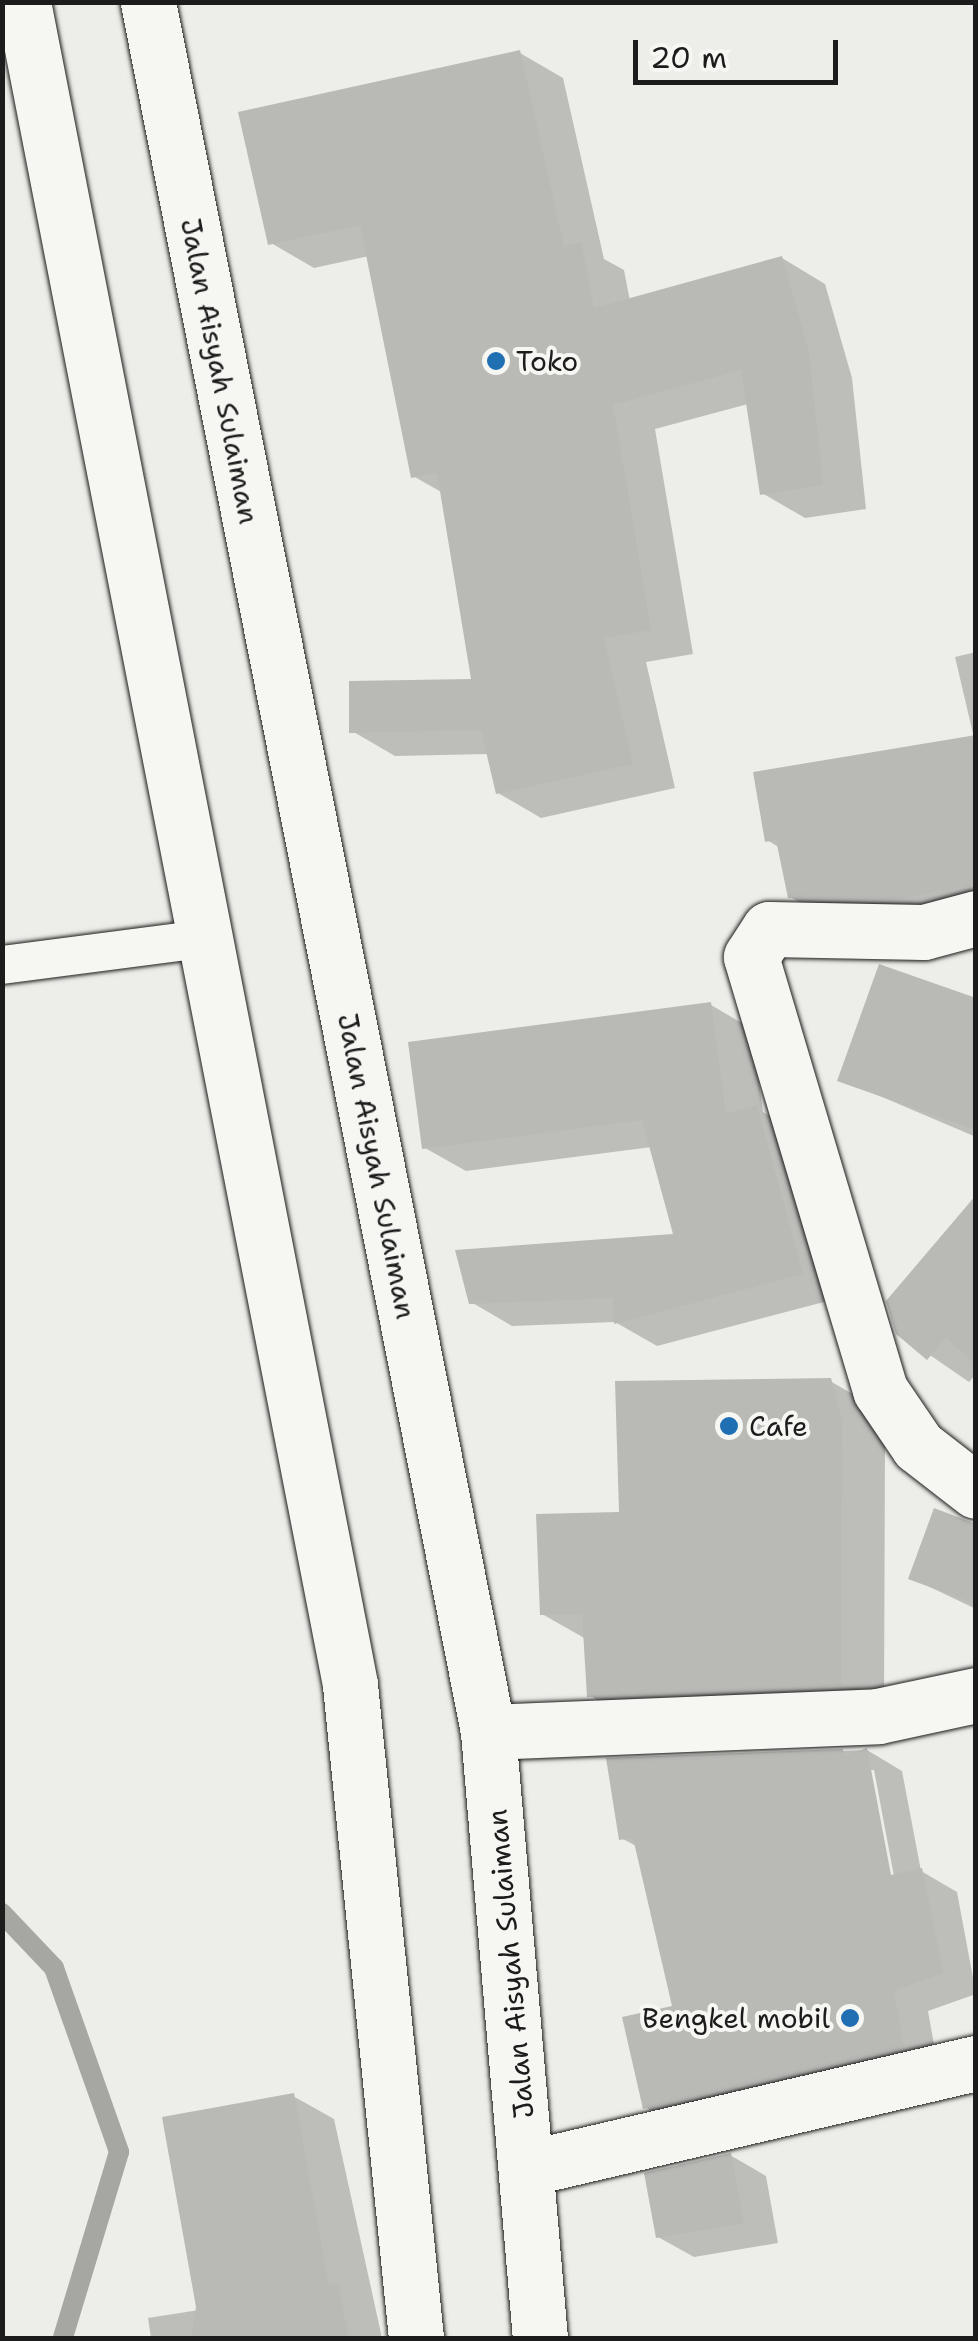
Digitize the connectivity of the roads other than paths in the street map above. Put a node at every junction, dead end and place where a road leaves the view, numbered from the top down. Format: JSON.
{"nodes":[{"id":1,"x":23,"y":2,"type":"edge"},
{"id":2,"x":148,"y":2,"type":"edge"},
{"id":3,"x":976,"y":918,"type":"edge"},
{"id":4,"x":202,"y":939,"type":"junction"},
{"id":5,"x":2,"y":966,"type":"edge"},
{"id":6,"x":976,"y":1490,"type":"edge"},
{"id":7,"x":976,"y":1695,"type":"edge"},
{"id":8,"x":488,"y":1732,"type":"junction"},
{"id":9,"x":976,"y":2063,"type":"edge"},
{"id":10,"x":528,"y":2168,"type":"junction"},
{"id":11,"x":416,"y":2338,"type":"edge"},
{"id":12,"x":540,"y":2338,"type":"edge"}],
"edges":[{"from":1,"to":4,"type":"main road"},
{"from":2,"to":8,"type":"main road","name":"Jalan Aisyah Sulaiman"},
{"from":3,"to":6,"type":"main road"},
{"from":4,"to":5,"type":"lane"},
{"from":4,"to":11,"type":"main road"},
{"from":7,"to":8,"type":"main road"},
{"from":8,"to":10,"type":"main road","name":"Jalan Aisyah Sulaiman"},
{"from":9,"to":10,"type":"main road"},
{"from":10,"to":12,"type":"main road","name":"Jalan Aisyah Sulaiman"}]}
